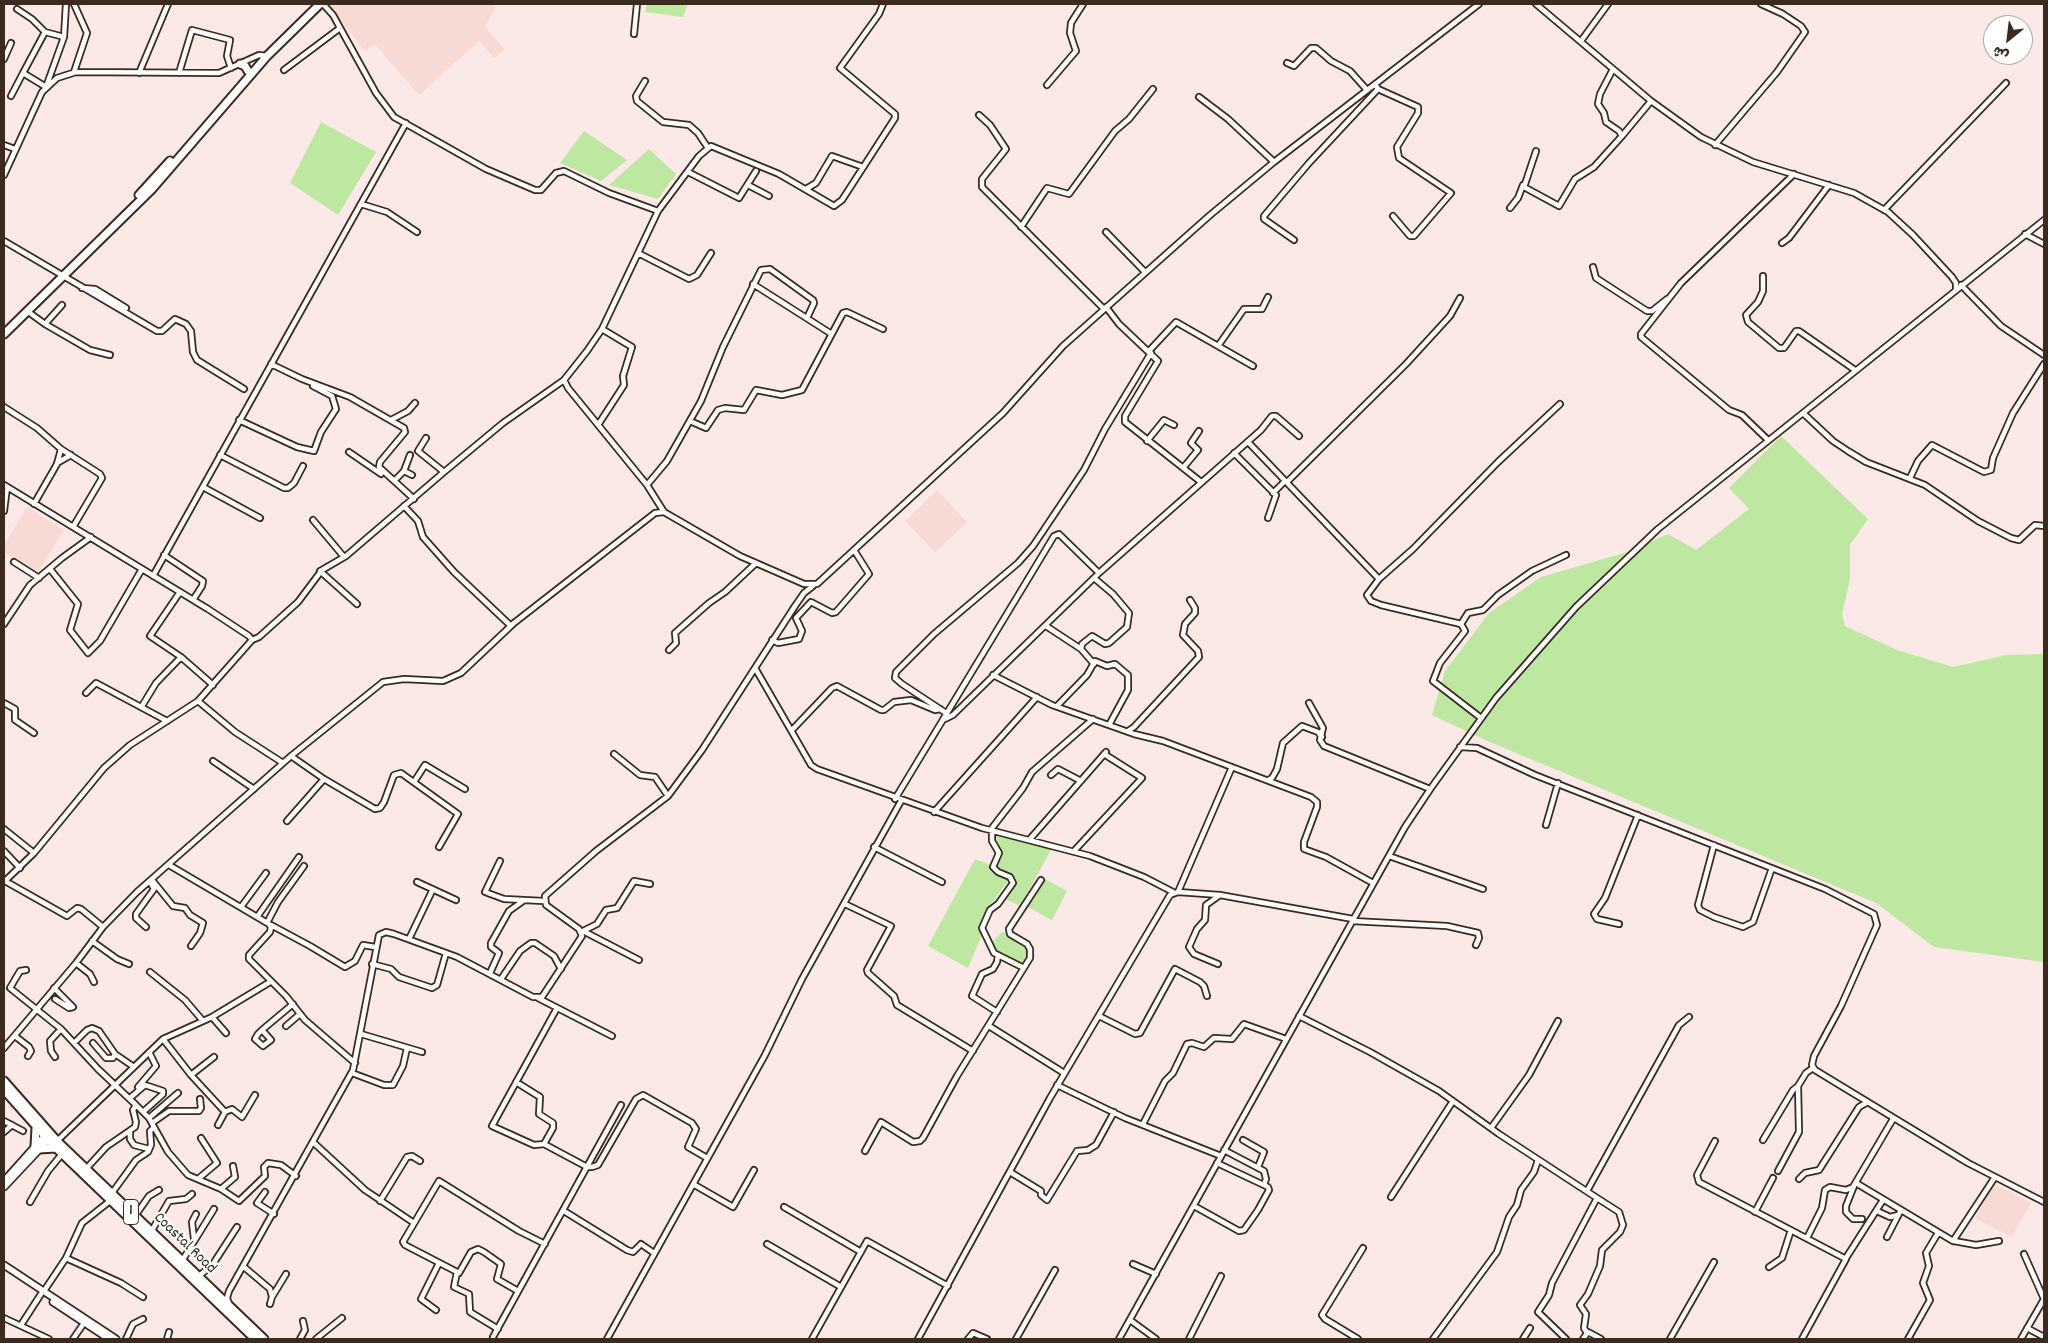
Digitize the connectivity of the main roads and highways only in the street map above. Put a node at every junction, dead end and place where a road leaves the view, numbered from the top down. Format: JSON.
{"nodes":[{"id":1,"x":314,"y":4,"type":"edge"},
{"id":2,"x":320,"y":4,"type":"edge"},
{"id":3,"x":265,"y":55,"type":"junction"},
{"id":4,"x":240,"y":64,"type":"road end"},
{"id":5,"x":248,"y":71,"type":"junction"},
{"id":6,"x":62,"y":274,"type":"junction"},
{"id":7,"x":4,"y":328,"type":"edge"},
{"id":8,"x":4,"y":334,"type":"edge"},
{"id":9,"x":4,"y":1081,"type":"edge"},
{"id":10,"x":4,"y":1090,"type":"edge"},
{"id":11,"x":34,"y":1125,"type":"junction"},
{"id":12,"x":53,"y":1141,"type":"junction"},
{"id":13,"x":37,"y":1147,"type":"junction"},
{"id":14,"x":4,"y":1181,"type":"edge"},
{"id":15,"x":4,"y":1187,"type":"edge"},
{"id":16,"x":111,"y":1197,"type":"junction"},
{"id":17,"x":4,"y":1265,"type":"edge"},
{"id":18,"x":4,"y":1270,"type":"edge"},
{"id":19,"x":42,"y":1293,"type":"junction"},
{"id":20,"x":109,"y":1339,"type":"edge"},
{"id":21,"x":116,"y":1339,"type":"edge"},
{"id":22,"x":255,"y":1339,"type":"edge"},
{"id":23,"x":264,"y":1339,"type":"edge"}],
"edges":[{"from":1,"to":3,"type":"highway"},
{"from":2,"to":3,"type":"highway"},
{"from":3,"to":5,"type":"highway"},
{"from":3,"to":6,"type":"highway"},
{"from":4,"to":5,"type":"highway"},
{"from":5,"to":6,"type":"highway"},
{"from":6,"to":7,"type":"highway"},
{"from":6,"to":8,"type":"highway"},
{"from":9,"to":12,"type":"highway","name":"Coastal Road","number":"1"},
{"from":10,"to":11,"type":"highway","name":"Coastal Road"},
{"from":11,"to":12,"type":"highway","name":"Coastal Road"},
{"from":11,"to":13,"type":"highway"},
{"from":12,"to":13,"type":"highway"},
{"from":12,"to":13,"type":"main road"},
{"from":12,"to":16,"type":"highway","name":"Coastal Road"},
{"from":12,"to":16,"type":"highway","name":"Coastal Road","number":"1"},
{"from":13,"to":14,"type":"main road"},
{"from":13,"to":15,"type":"main road"},
{"from":16,"to":22,"type":"highway","name":"Coastal Road"},
{"from":16,"to":23,"type":"highway","name":"Coastal Road","number":"1"},
{"from":17,"to":19,"type":"main road"},
{"from":18,"to":19,"type":"main road"},
{"from":19,"to":20,"type":"main road"},
{"from":19,"to":21,"type":"main road"}]}
